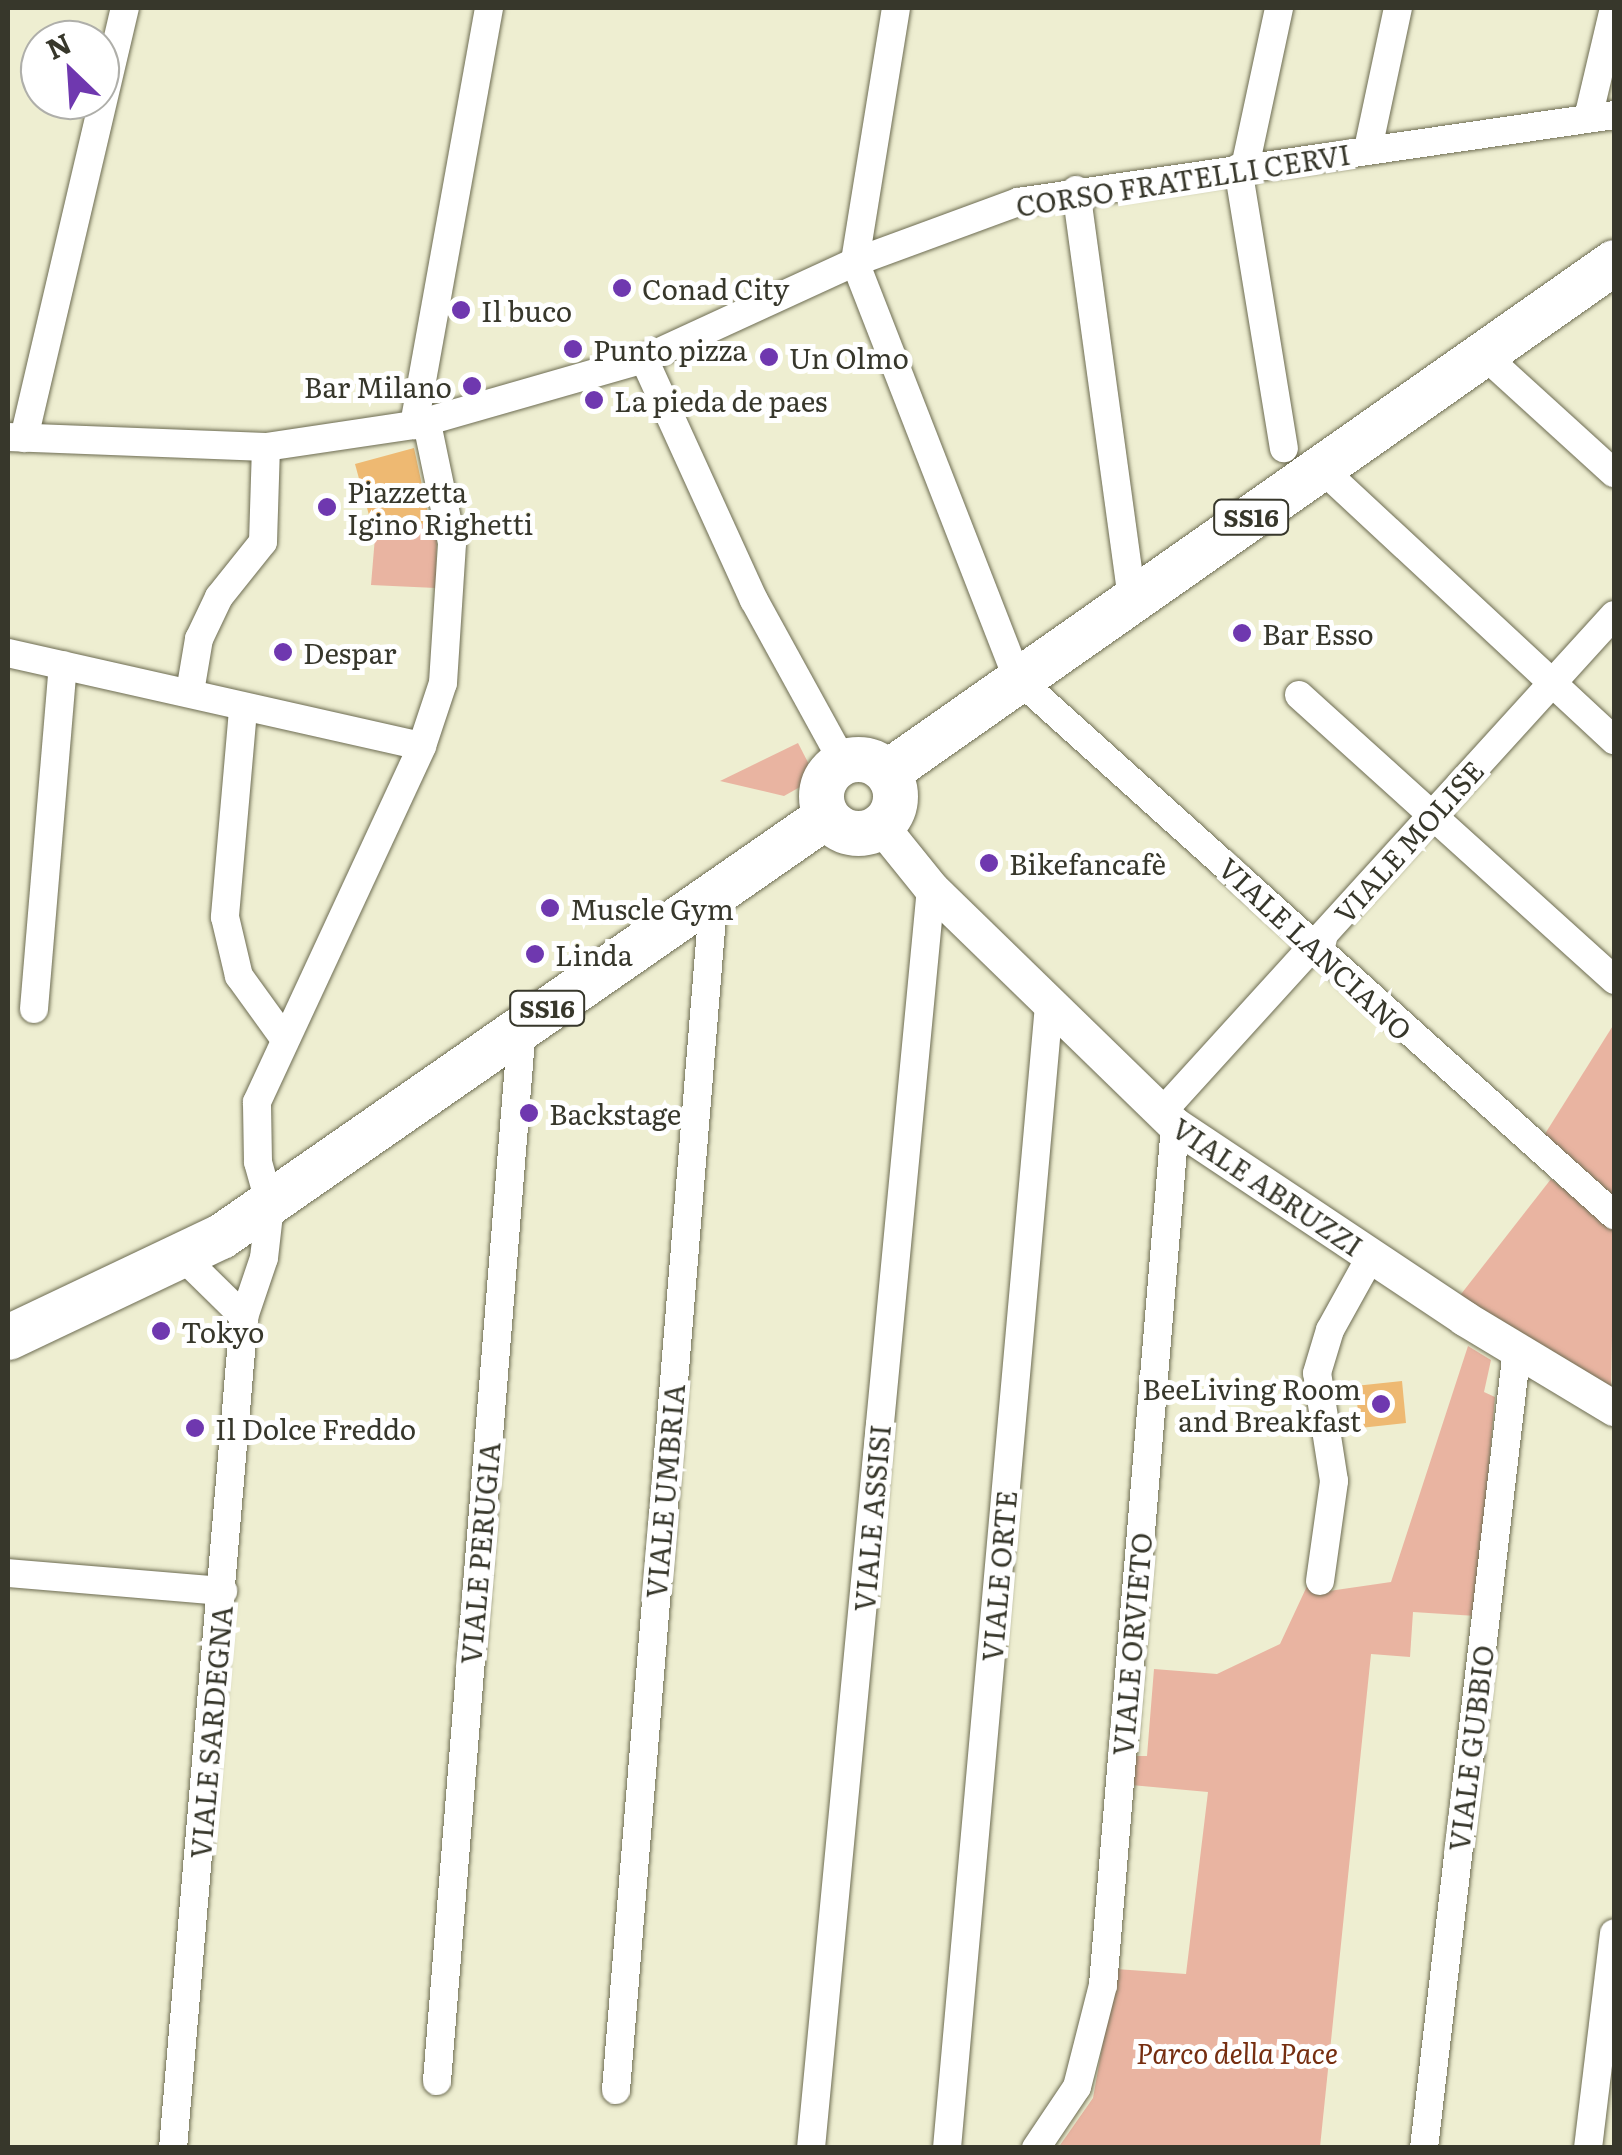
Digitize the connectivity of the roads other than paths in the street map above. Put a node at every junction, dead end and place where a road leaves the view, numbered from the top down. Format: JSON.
{"nodes":[{"id":1,"x":125,"y":8,"type":"edge"},
{"id":2,"x":489,"y":8,"type":"edge"},
{"id":3,"x":896,"y":8,"type":"edge"},
{"id":4,"x":1279,"y":8,"type":"edge"},
{"id":5,"x":1398,"y":8,"type":"edge"},
{"id":6,"x":1614,"y":8,"type":"edge"},
{"id":7,"x":1601,"y":116,"type":"edge"},
{"id":8,"x":1614,"y":132,"type":"edge"},
{"id":9,"x":1368,"y":150,"type":"junction"},
{"id":10,"x":1242,"y":167,"type":"junction"},
{"id":11,"x":1076,"y":190,"type":"junction"},
{"id":12,"x":855,"y":262,"type":"junction"},
{"id":13,"x":1614,"y":262,"type":"edge"},
{"id":14,"x":1483,"y":354,"type":"junction"},
{"id":15,"x":644,"y":359,"type":"junction"},
{"id":16,"x":420,"y":424,"type":"junction"},
{"id":17,"x":16,"y":437,"type":"edge"},
{"id":18,"x":266,"y":447,"type":"junction"},
{"id":19,"x":1302,"y":458,"type":"junction"},
{"id":20,"x":1614,"y":473,"type":"edge"},
{"id":21,"x":1132,"y":600,"type":"junction"},
{"id":22,"x":1614,"y":615,"type":"edge"},
{"id":23,"x":8,"y":653,"type":"edge"},
{"id":24,"x":63,"y":665,"type":"junction"},
{"id":25,"x":1018,"y":679,"type":"junction"},
{"id":26,"x":1553,"y":683,"type":"junction"},
{"id":27,"x":190,"y":692,"type":"junction"},
{"id":28,"x":1299,"y":694,"type":"dead end"},
{"id":29,"x":243,"y":710,"type":"junction"},
{"id":30,"x":1614,"y":740,"type":"edge"},
{"id":31,"x":422,"y":746,"type":"junction"},
{"id":32,"x":843,"y":762,"type":"junction"},
{"id":33,"x":888,"y":772,"type":"junction"},
{"id":34,"x":1432,"y":815,"type":"junction"},
{"id":35,"x":826,"y":816,"type":"junction"},
{"id":36,"x":881,"y":826,"type":"junction"},
{"id":37,"x":931,"y":888,"type":"junction"},
{"id":38,"x":714,"y":892,"type":"junction"},
{"id":39,"x":1313,"y":945,"type":"junction"},
{"id":40,"x":1614,"y":980,"type":"edge"},
{"id":41,"x":1049,"y":1005,"type":"junction"},
{"id":42,"x":34,"y":1010,"type":"dead end"},
{"id":43,"x":522,"y":1026,"type":"junction"},
{"id":44,"x":283,"y":1037,"type":"junction"},
{"id":45,"x":1169,"y":1118,"type":"junction"},
{"id":46,"x":270,"y":1204,"type":"junction"},
{"id":47,"x":1614,"y":1214,"type":"edge"},
{"id":48,"x":1371,"y":1256,"type":"junction"},
{"id":49,"x":183,"y":1257,"type":"junction"},
{"id":50,"x":244,"y":1316,"type":"junction"},
{"id":51,"x":8,"y":1337,"type":"edge"},
{"id":52,"x":1517,"y":1349,"type":"junction"},
{"id":53,"x":1614,"y":1408,"type":"edge"},
{"id":54,"x":8,"y":1572,"type":"edge"},
{"id":55,"x":1320,"y":1581,"type":"dead end"},
{"id":56,"x":222,"y":1591,"type":"junction"},
{"id":57,"x":1614,"y":1934,"type":"edge"},
{"id":58,"x":1606,"y":2067,"type":"edge"},
{"id":59,"x":437,"y":2081,"type":"dead end"},
{"id":60,"x":616,"y":2090,"type":"dead end"},
{"id":61,"x":173,"y":2148,"type":"edge"},
{"id":62,"x":811,"y":2148,"type":"edge"},
{"id":63,"x":947,"y":2148,"type":"edge"},
{"id":64,"x":1036,"y":2148,"type":"edge"},
{"id":65,"x":1424,"y":2148,"type":"edge"},
{"id":66,"x":1588,"y":2148,"type":"edge"}],
"edges":[{"from":1,"to":17,"type":"street"},
{"from":2,"to":16,"type":"street"},
{"from":3,"to":12,"type":"street"},
{"from":4,"to":10,"type":"street"},
{"from":5,"to":9,"type":"street"},
{"from":6,"to":7,"type":"street"},
{"from":7,"to":8,"type":"street"},
{"from":7,"to":9,"type":"street","name":"CORSO FRATELLI CERVI"},
{"from":9,"to":10,"type":"street","name":"CORSO FRATELLI CERVI"},
{"from":10,"to":11,"type":"street","name":"CORSO FRATELLI CERVI"},
{"from":10,"to":19,"type":"street"},
{"from":11,"to":12,"type":"street","name":"CORSO FRATELLI CERVI"},
{"from":11,"to":21,"type":"street"},
{"from":12,"to":15,"type":"street","name":"CORSO FRATELLI CERVI"},
{"from":12,"to":25,"type":"street"},
{"from":13,"to":14,"type":"main road","number":"SS16"},
{"from":14,"to":19,"type":"main road","number":"SS16"},
{"from":14,"to":20,"type":"street"},
{"from":15,"to":16,"type":"street","name":"CORSO FRATELLI CERVI"},
{"from":15,"to":32,"type":"street"},
{"from":16,"to":18,"type":"street","name":"CORSO FRATELLI CERVI"},
{"from":16,"to":31,"type":"street","name":"VIALE SARDEGNA"},
{"from":17,"to":18,"type":"street","name":"CORSO FRATELLI CERVI"},
{"from":18,"to":27,"type":"street"},
{"from":19,"to":21,"type":"main road","number":"SS16"},
{"from":19,"to":26,"type":"street"},
{"from":21,"to":25,"type":"main road","number":"SS16"},
{"from":22,"to":26,"type":"street","name":"VIALE MOLISE"},
{"from":23,"to":24,"type":"street"},
{"from":24,"to":27,"type":"street"},
{"from":24,"to":42,"type":"street"},
{"from":25,"to":33,"type":"main road","number":"SS16"},
{"from":25,"to":39,"type":"street","name":"VIALE LANCIANO"},
{"from":26,"to":30,"type":"street"},
{"from":26,"to":34,"type":"street","name":"VIALE MOLISE"},
{"from":27,"to":29,"type":"street"},
{"from":28,"to":34,"type":"street"},
{"from":29,"to":31,"type":"street"},
{"from":29,"to":44,"type":"street"},
{"from":31,"to":44,"type":"street","name":"VIALE SARDEGNA"},
{"from":32,"to":33,"type":"main road"},
{"from":32,"to":35,"type":"main road"},
{"from":33,"to":36,"type":"main road"},
{"from":34,"to":39,"type":"street","name":"VIALE MOLISE"},
{"from":34,"to":40,"type":"street"},
{"from":35,"to":36,"type":"main road"},
{"from":35,"to":38,"type":"main road","number":"SS16"},
{"from":36,"to":37,"type":"street","name":"VIALE ABRUZZI"},
{"from":37,"to":41,"type":"street","name":"VIALE ABRUZZI"},
{"from":37,"to":62,"type":"street","name":"VIALE ASSISI"},
{"from":38,"to":43,"type":"main road","number":"SS16"},
{"from":38,"to":60,"type":"street","name":"VIALE UMBRIA"},
{"from":39,"to":45,"type":"street","name":"VIALE MOLISE"},
{"from":39,"to":47,"type":"street","name":"VIALE LANCIANO"},
{"from":41,"to":45,"type":"street","name":"VIALE ABRUZZI"},
{"from":41,"to":63,"type":"street","name":"VIALE ORTE"},
{"from":43,"to":46,"type":"main road","number":"SS16"},
{"from":43,"to":59,"type":"street","name":"VIALE PERUGIA"},
{"from":44,"to":46,"type":"street","name":"VIALE SARDEGNA"},
{"from":45,"to":48,"type":"street","name":"VIALE ABRUZZI"},
{"from":45,"to":64,"type":"street","name":"VIALE ORVIETO"},
{"from":46,"to":49,"type":"main road","number":"SS16"},
{"from":46,"to":50,"type":"street","name":"VIALE SARDEGNA"},
{"from":48,"to":52,"type":"street","name":"VIALE ABRUZZI"},
{"from":48,"to":55,"type":"street"},
{"from":49,"to":50,"type":"street"},
{"from":49,"to":51,"type":"main road","number":"SS16"},
{"from":50,"to":56,"type":"street","name":"VIALE SARDEGNA"},
{"from":52,"to":53,"type":"street","name":"VIALE ABRUZZI"},
{"from":52,"to":65,"type":"street","name":"VIALE GUBBIO"},
{"from":54,"to":56,"type":"street"},
{"from":56,"to":61,"type":"street","name":"VIALE SARDEGNA"},
{"from":57,"to":58,"type":"street"},
{"from":58,"to":66,"type":"street"}]}
